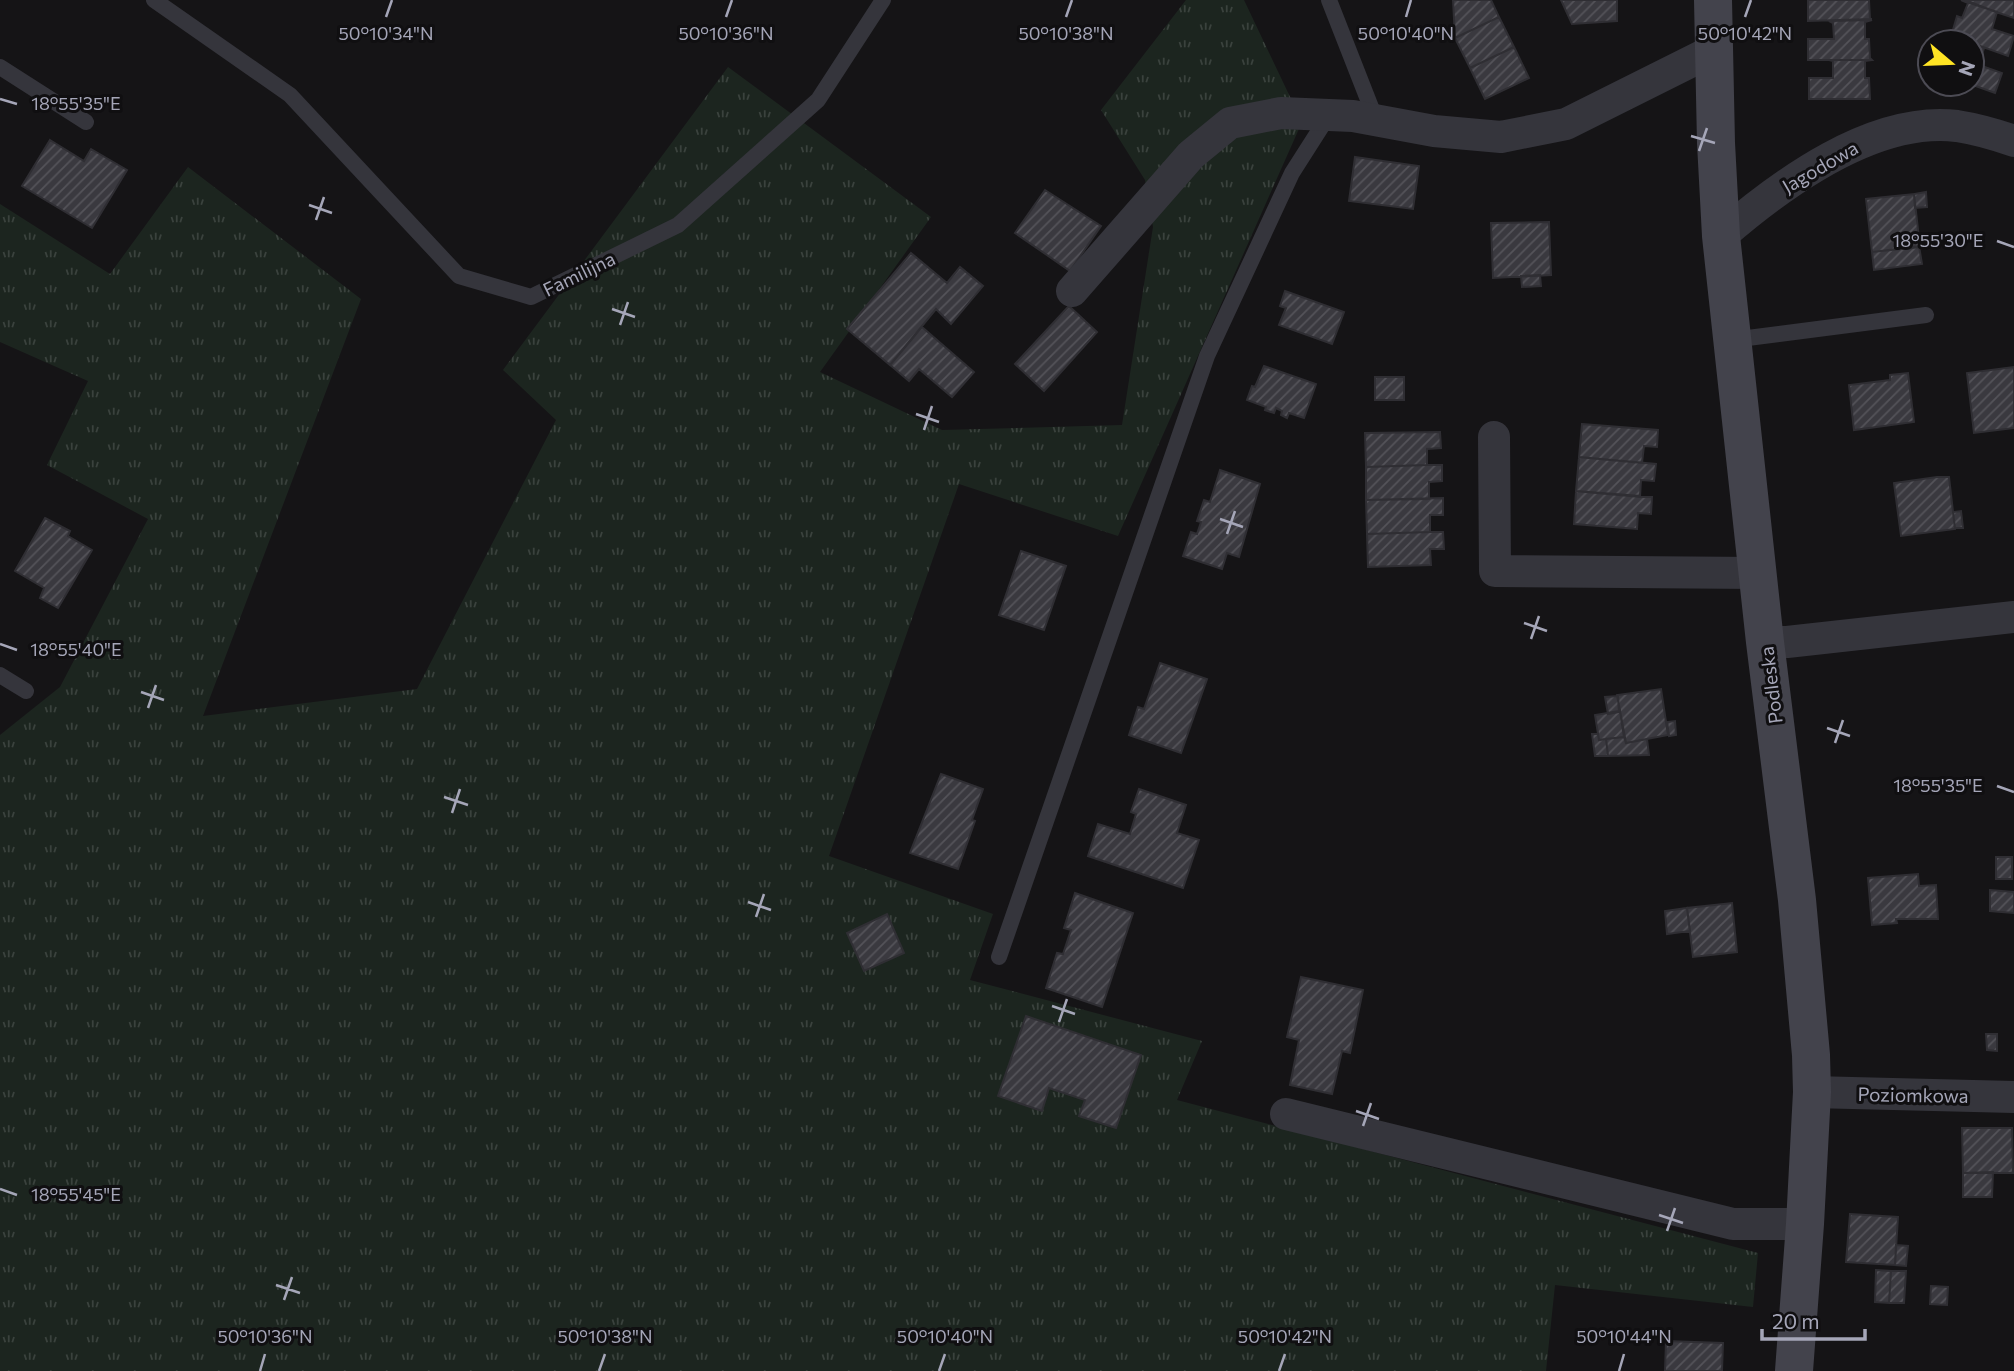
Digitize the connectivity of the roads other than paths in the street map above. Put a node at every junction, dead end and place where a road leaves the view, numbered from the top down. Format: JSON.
{"nodes":[{"id":1,"x":154,"y":0,"type":"edge"},
{"id":2,"x":883,"y":0,"type":"edge"},
{"id":3,"x":1329,"y":0,"type":"edge"},
{"id":4,"x":1713,"y":0,"type":"edge"},
{"id":5,"x":1714,"y":50,"type":"junction"},
{"id":6,"x":0,"y":67,"type":"edge"},
{"id":7,"x":1329,"y":115,"type":"junction"},
{"id":8,"x":1376,"y":120,"type":"junction"},
{"id":9,"x":86,"y":122,"type":"dead end"},
{"id":10,"x":2014,"y":141,"type":"edge"},
{"id":11,"x":1721,"y":236,"type":"junction"},
{"id":12,"x":1072,"y":291,"type":"dead end"},
{"id":13,"x":1926,"y":315,"type":"dead end"},
{"id":14,"x":1732,"y":340,"type":"junction"},
{"id":15,"x":1494,"y":437,"type":"dead end"},
{"id":16,"x":1758,"y":573,"type":"junction"},
{"id":17,"x":2014,"y":617,"type":"edge"},
{"id":18,"x":1765,"y":642,"type":"junction"},
{"id":19,"x":0,"y":675,"type":"edge"},
{"id":20,"x":26,"y":691,"type":"dead end"},
{"id":21,"x":999,"y":957,"type":"dead end"},
{"id":22,"x":1812,"y":1093,"type":"junction"},
{"id":23,"x":2014,"y":1097,"type":"edge"},
{"id":24,"x":1286,"y":1114,"type":"dead end"},
{"id":25,"x":1805,"y":1224,"type":"junction"},
{"id":26,"x":1794,"y":1371,"type":"edge"}],
"edges":[{"from":1,"to":2,"type":"lane","name":"Familijna"},
{"from":3,"to":8,"type":"lane"},
{"from":4,"to":5,"type":"street","name":"Podleska"},
{"from":5,"to":8,"type":"street"},
{"from":5,"to":11,"type":"street","name":"Podleska"},
{"from":6,"to":9,"type":"lane"},
{"from":7,"to":8,"type":"street"},
{"from":7,"to":12,"type":"street"},
{"from":7,"to":21,"type":"lane"},
{"from":10,"to":11,"type":"street","name":"Jagodowa"},
{"from":11,"to":14,"type":"street","name":"Podleska"},
{"from":13,"to":14,"type":"lane"},
{"from":14,"to":16,"type":"street","name":"Podleska"},
{"from":15,"to":16,"type":"street"},
{"from":16,"to":18,"type":"street","name":"Podleska"},
{"from":17,"to":18,"type":"street"},
{"from":18,"to":22,"type":"street","name":"Podleska"},
{"from":19,"to":20,"type":"lane"},
{"from":22,"to":23,"type":"street","name":"Poziomkowa"},
{"from":22,"to":25,"type":"street","name":"Podleska"},
{"from":24,"to":25,"type":"street"},
{"from":25,"to":26,"type":"street","name":"Podleska"}]}
